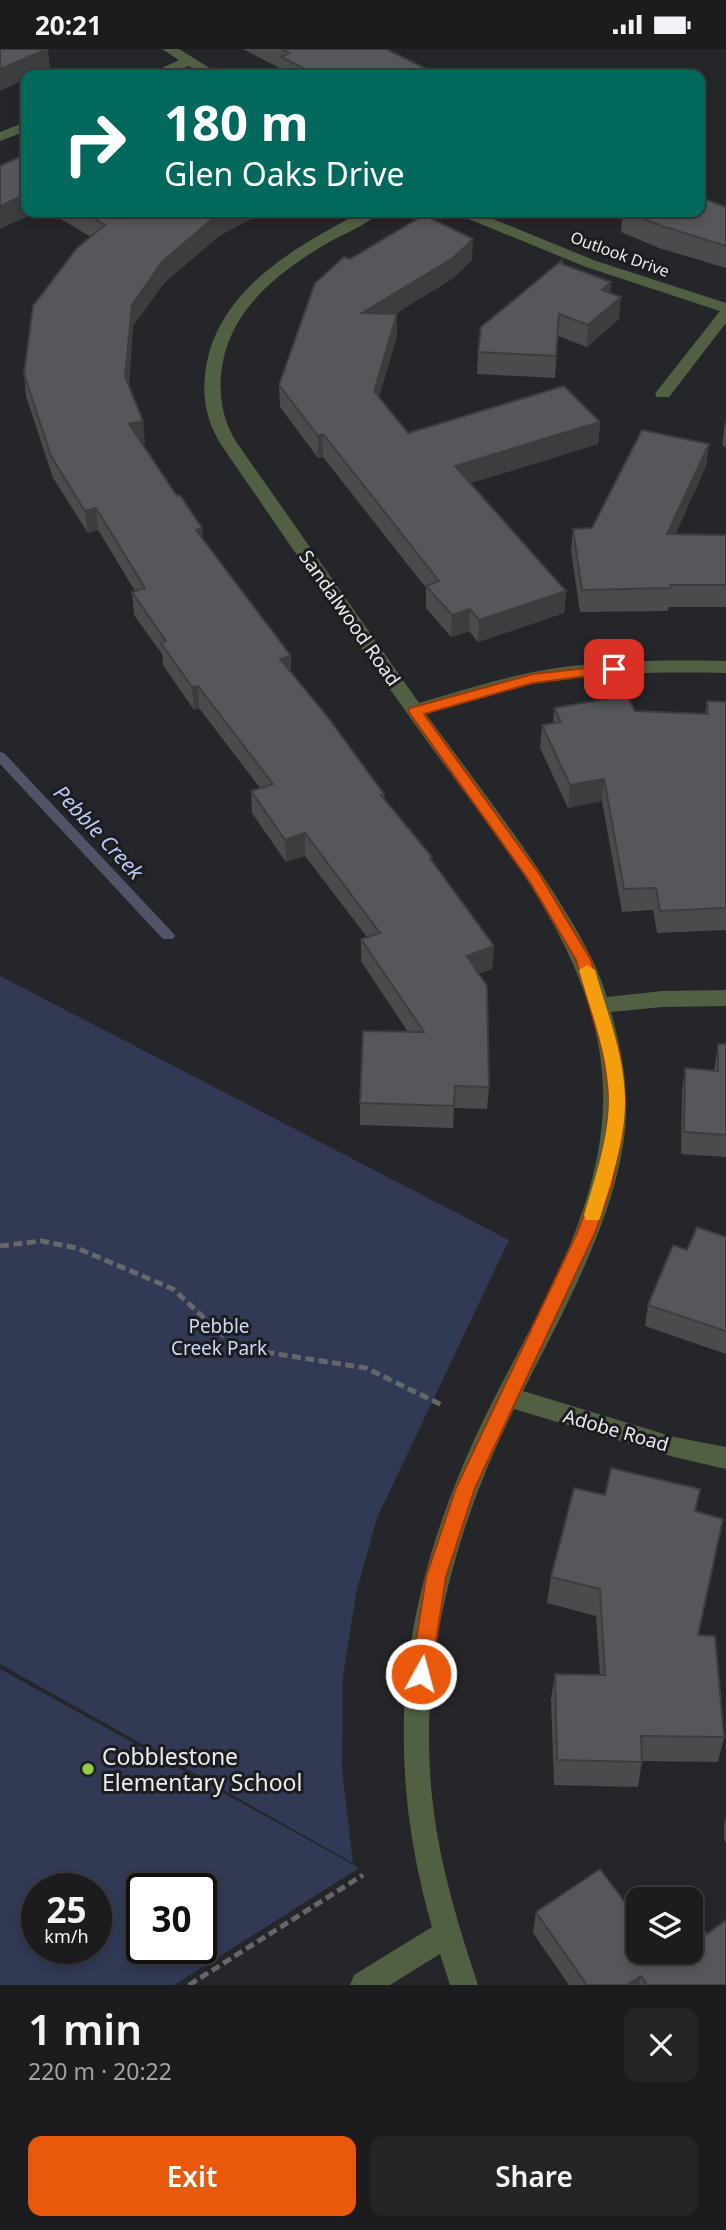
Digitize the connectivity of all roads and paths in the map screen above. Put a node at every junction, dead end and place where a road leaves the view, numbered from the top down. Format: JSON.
{"nodes":[{"id":1,"x":169,"y":49,"type":"edge"},
{"id":2,"x":190,"y":61,"type":"junction"},
{"id":3,"x":167,"y":70,"type":"edge"},
{"id":4,"x":205,"y":70,"type":"edge"},
{"id":5,"x":21,"y":128,"type":"edge"},
{"id":6,"x":0,"y":137,"type":"edge"},
{"id":7,"x":363,"y":217,"type":"edge"},
{"id":8,"x":476,"y":217,"type":"edge"},
{"id":9,"x":726,"y":311,"type":"edge"},
{"id":10,"x":663,"y":394,"type":"dead end"},
{"id":11,"x":726,"y":667,"type":"edge"},
{"id":12,"x":415,"y":711,"type":"junction"},
{"id":13,"x":726,"y":998,"type":"edge"},
{"id":14,"x":599,"y":1006,"type":"junction"},
{"id":15,"x":0,"y":1247,"type":"edge"},
{"id":16,"x":508,"y":1397,"type":"junction"},
{"id":17,"x":442,"y":1405,"type":"dead end"},
{"id":18,"x":726,"y":1458,"type":"edge"},
{"id":19,"x":363,"y":1875,"type":"dead end"},
{"id":20,"x":449,"y":1932,"type":"junction"},
{"id":21,"x":190,"y":1985,"type":"edge"},
{"id":22,"x":364,"y":1985,"type":"edge"},
{"id":23,"x":464,"y":1985,"type":"edge"}],
"edges":[{"from":1,"to":2,"type":"street"},
{"from":2,"to":3,"type":"street"},
{"from":2,"to":4,"type":"street"},
{"from":5,"to":6,"type":"street"},
{"from":7,"to":12,"type":"street","name":"Sandalwood Road"},
{"from":8,"to":9,"type":"street","name":"Outlook Drive"},
{"from":9,"to":10,"type":"street"},
{"from":11,"to":12,"type":"street"},
{"from":12,"to":14,"type":"street","name":"Sandalwood Road"},
{"from":13,"to":14,"type":"street"},
{"from":14,"to":16,"type":"street","name":"Sandalwood Road"},
{"from":15,"to":17,"type":"path"},
{"from":16,"to":18,"type":"street","name":"Adobe Road"},
{"from":16,"to":20,"type":"street","name":"Sandalwood Road"},
{"from":19,"to":21,"type":"path"},
{"from":20,"to":22,"type":"street"},
{"from":20,"to":23,"type":"street","name":"Sandalwood Road"}]}
